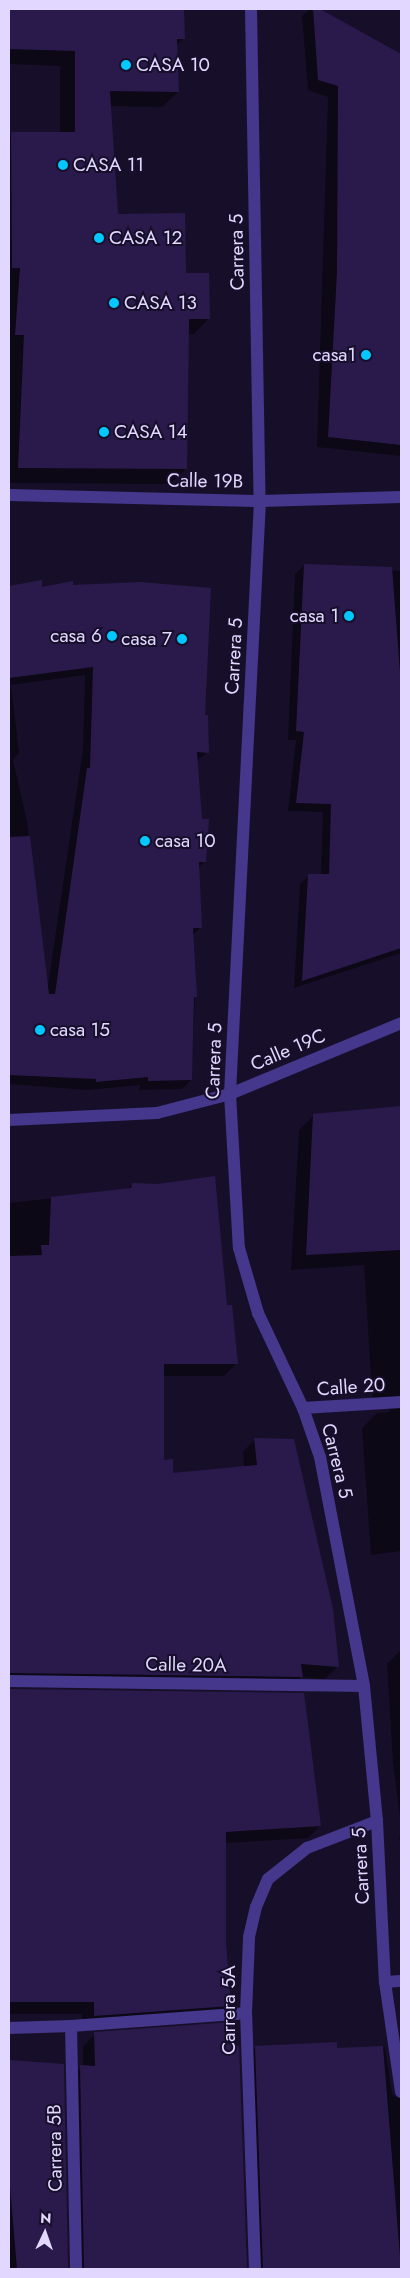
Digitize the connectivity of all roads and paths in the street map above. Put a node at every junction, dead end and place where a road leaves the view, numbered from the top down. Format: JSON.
{"nodes":[{"id":1,"x":252,"y":9,"type":"edge"},
{"id":2,"x":9,"y":495,"type":"edge"},
{"id":3,"x":401,"y":497,"type":"edge"},
{"id":4,"x":260,"y":501,"type":"junction"},
{"id":5,"x":401,"y":1023,"type":"edge"},
{"id":6,"x":230,"y":1094,"type":"junction"},
{"id":7,"x":9,"y":1120,"type":"edge"},
{"id":8,"x":401,"y":1402,"type":"edge"},
{"id":9,"x":303,"y":1408,"type":"junction"},
{"id":10,"x":9,"y":1682,"type":"edge"},
{"id":11,"x":364,"y":1686,"type":"junction"},
{"id":12,"x":377,"y":1821,"type":"junction"},
{"id":13,"x":385,"y":1982,"type":"junction"},
{"id":14,"x":401,"y":1982,"type":"edge"},
{"id":15,"x":246,"y":2013,"type":"junction"},
{"id":16,"x":71,"y":2026,"type":"junction"},
{"id":17,"x":9,"y":2028,"type":"edge"},
{"id":18,"x":401,"y":2092,"type":"edge"},
{"id":19,"x":76,"y":2269,"type":"edge"},
{"id":20,"x":255,"y":2269,"type":"edge"}],
"edges":[{"from":1,"to":4,"type":"street","name":"Carrera 5"},
{"from":2,"to":4,"type":"street","name":"Calle 19B"},
{"from":3,"to":4,"type":"street","name":"Calle 19B"},
{"from":4,"to":6,"type":"street","name":"Carrera 5"},
{"from":5,"to":6,"type":"street","name":"Calle 19C"},
{"from":6,"to":7,"type":"street","name":"Calle 19C"},
{"from":6,"to":9,"type":"street","name":"Carrera 5"},
{"from":8,"to":9,"type":"street","name":"Calle 20"},
{"from":9,"to":11,"type":"street","name":"Carrera 5"},
{"from":10,"to":11,"type":"street","name":"Calle 20A"},
{"from":11,"to":12,"type":"street","name":"Carrera 5"},
{"from":12,"to":13,"type":"street","name":"Carrera 5"},
{"from":12,"to":15,"type":"street","name":"Carrera 5A"},
{"from":13,"to":14,"type":"street"},
{"from":13,"to":18,"type":"street","name":"Carrera 5"},
{"from":15,"to":16,"type":"street"},
{"from":15,"to":20,"type":"street","name":"Carrera 5A"},
{"from":16,"to":17,"type":"street"},
{"from":16,"to":19,"type":"street","name":"Carrera 5B"}]}
